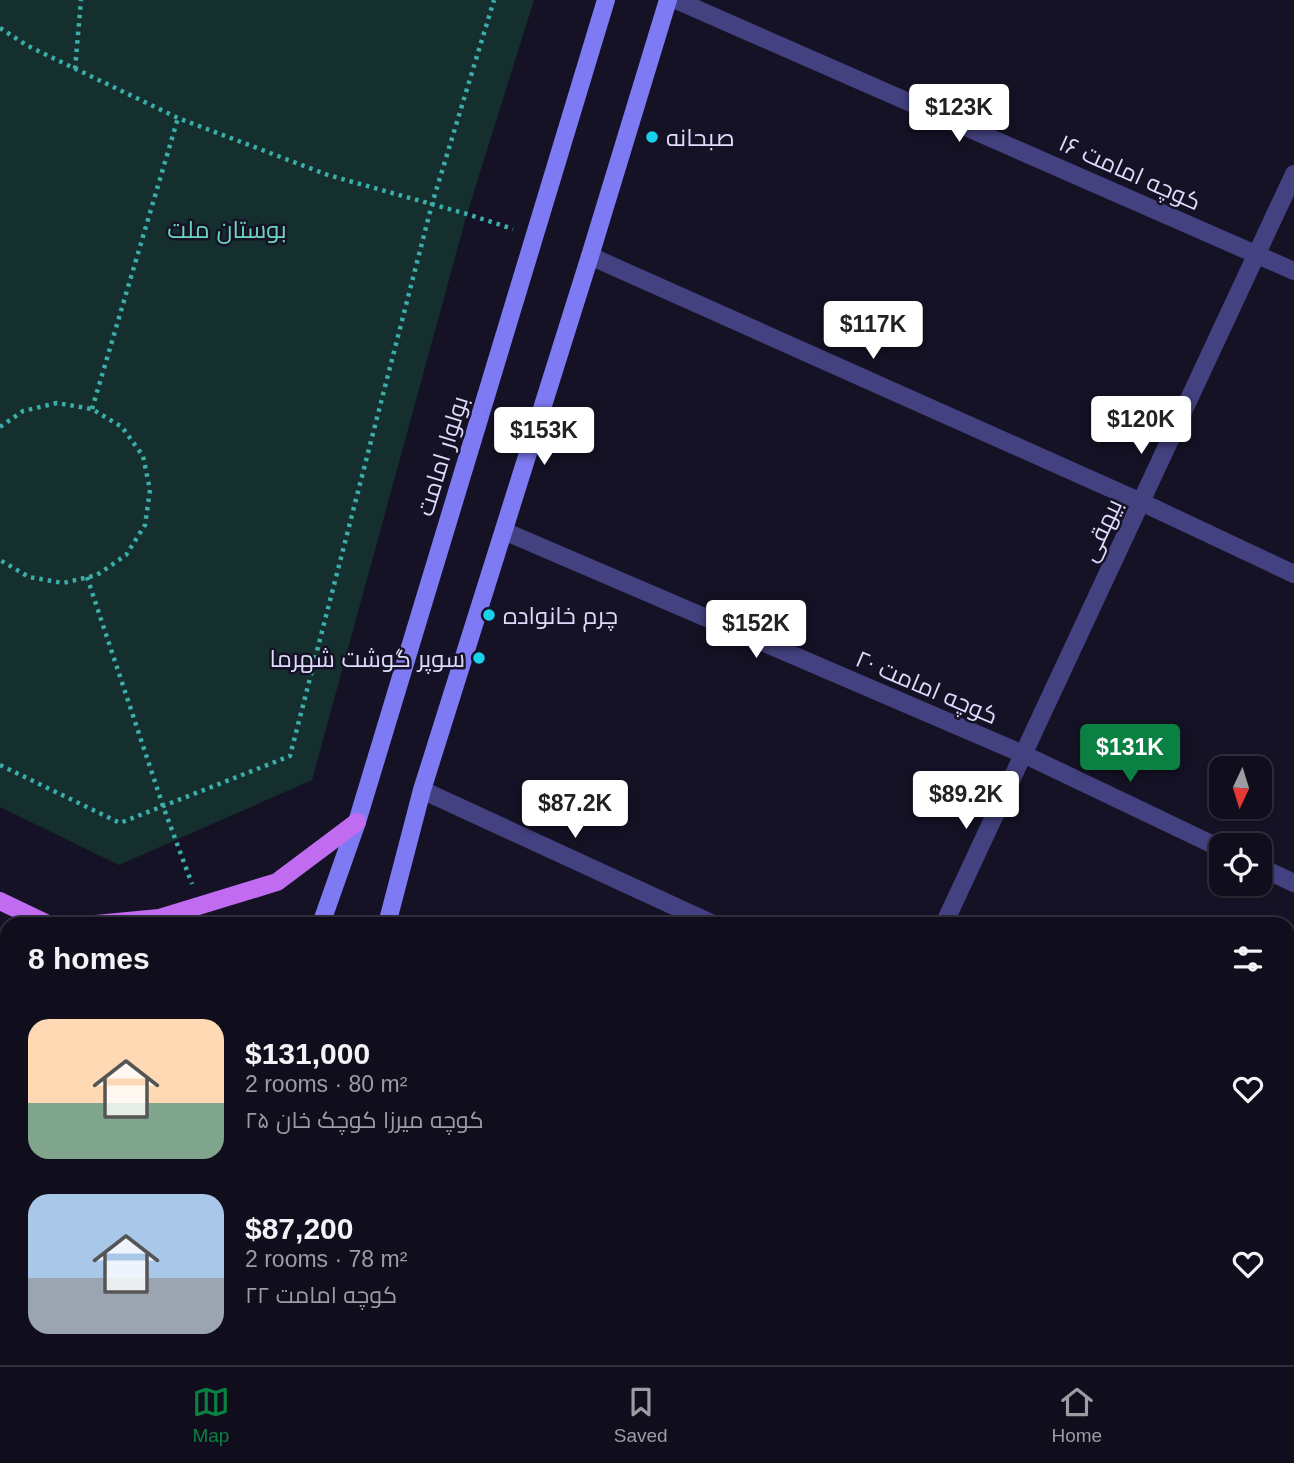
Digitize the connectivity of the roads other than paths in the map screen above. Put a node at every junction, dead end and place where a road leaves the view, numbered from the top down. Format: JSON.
{"nodes":[{"id":1,"x":606,"y":0,"type":"edge"},
{"id":2,"x":668,"y":0,"type":"edge"},
{"id":3,"x":676,"y":0,"type":"edge"},
{"id":4,"x":1294,"y":174,"type":"edge"},
{"id":5,"x":1257,"y":254,"type":"junction"},
{"id":6,"x":590,"y":256,"type":"junction"},
{"id":7,"x":1294,"y":271,"type":"edge"},
{"id":8,"x":1141,"y":502,"type":"junction"},
{"id":9,"x":504,"y":531,"type":"junction"},
{"id":10,"x":1294,"y":574,"type":"edge"},
{"id":11,"x":1023,"y":754,"type":"junction"},
{"id":12,"x":422,"y":790,"type":"junction"},
{"id":13,"x":357,"y":822,"type":"junction"},
{"id":14,"x":1209,"y":843,"type":"edge"},
{"id":15,"x":1272,"y":873,"type":"edge"},
{"id":16,"x":1294,"y":883,"type":"edge"},
{"id":17,"x":0,"y":901,"type":"edge"},
{"id":18,"x":33,"y":917,"type":"edge"},
{"id":19,"x":162,"y":917,"type":"edge"},
{"id":20,"x":323,"y":917,"type":"edge"},
{"id":21,"x":389,"y":917,"type":"edge"},
{"id":22,"x":698,"y":917,"type":"edge"},
{"id":23,"x":947,"y":917,"type":"edge"}],
"edges":[{"from":1,"to":13,"type":"main road","name":"بولوار امامت"},
{"from":2,"to":6,"type":"main road"},
{"from":3,"to":5,"type":"street","name":"کوچه امامت ۱۶"},
{"from":4,"to":5,"type":"street","name":"بیهقی"},
{"from":5,"to":7,"type":"street","name":"کوچه امامت ۱۶"},
{"from":5,"to":8,"type":"street","name":"بیهقی"},
{"from":6,"to":8,"type":"street"},
{"from":6,"to":9,"type":"main road"},
{"from":8,"to":10,"type":"street"},
{"from":8,"to":11,"type":"street","name":"بیهقی"},
{"from":9,"to":11,"type":"street","name":"کوچه امامت ۲۰"},
{"from":9,"to":12,"type":"main road"},
{"from":11,"to":14,"type":"street","name":"کوچه امامت ۲۰"},
{"from":11,"to":23,"type":"street","name":"بیهقی"},
{"from":12,"to":21,"type":"main road"},
{"from":12,"to":22,"type":"street"},
{"from":13,"to":19,"type":"main road"},
{"from":13,"to":20,"type":"main road","name":"بولوار امامت"},
{"from":15,"to":16,"type":"street"},
{"from":17,"to":18,"type":"main road"}]}
